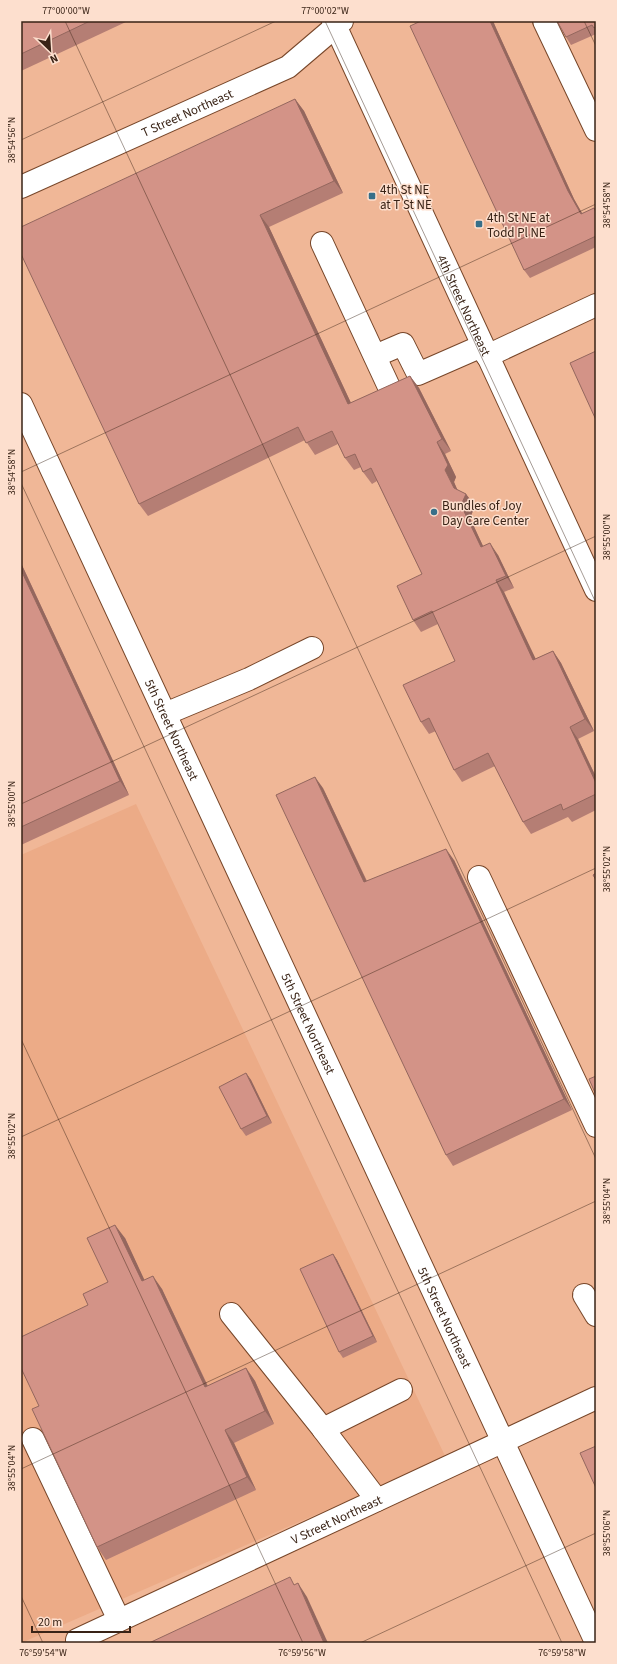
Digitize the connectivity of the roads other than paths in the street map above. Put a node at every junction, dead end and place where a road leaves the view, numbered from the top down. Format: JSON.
{"nodes":[{"id":1,"x":544,"y":21,"type":"edge"},
{"id":2,"x":337,"y":23,"type":"edge"},
{"id":3,"x":590,"y":100,"type":"edge"},
{"id":4,"x":596,"y":130,"type":"edge"},
{"id":5,"x":21,"y":187,"type":"edge"},
{"id":6,"x":322,"y":243,"type":"dead end"},
{"id":7,"x":596,"y":305,"type":"edge"},
{"id":8,"x":485,"y":351,"type":"junction"},
{"id":9,"x":375,"y":356,"type":"junction"},
{"id":10,"x":390,"y":387,"type":"edge"},
{"id":11,"x":21,"y":404,"type":"edge"},
{"id":12,"x":596,"y":590,"type":"edge"},
{"id":13,"x":312,"y":648,"type":"dead end"},
{"id":14,"x":165,"y":714,"type":"junction"},
{"id":15,"x":479,"y":877,"type":"dead end"},
{"id":16,"x":596,"y":1126,"type":"edge"},
{"id":17,"x":584,"y":1295,"type":"dead end"},
{"id":18,"x":231,"y":1314,"type":"dead end"},
{"id":19,"x":596,"y":1315,"type":"edge"},
{"id":20,"x":401,"y":1390,"type":"dead end"},
{"id":21,"x":596,"y":1398,"type":"edge"},
{"id":22,"x":323,"y":1429,"type":"junction"},
{"id":23,"x":33,"y":1439,"type":"dead end"},
{"id":24,"x":504,"y":1441,"type":"junction"},
{"id":25,"x":377,"y":1500,"type":"junction"},
{"id":26,"x":119,"y":1620,"type":"junction"},
{"id":27,"x":77,"y":1640,"type":"dead end"},
{"id":28,"x":596,"y":1642,"type":"edge"}],
"edges":[{"from":1,"to":3,"type":"street"},
{"from":2,"to":5,"type":"street","name":"T Street Northeast"},
{"from":2,"to":8,"type":"street","name":"4th Street Northeast"},
{"from":3,"to":4,"type":"street"},
{"from":6,"to":9,"type":"street"},
{"from":7,"to":8,"type":"street"},
{"from":8,"to":9,"type":"street"},
{"from":8,"to":12,"type":"street","name":"4th Street Northeast"},
{"from":9,"to":10,"type":"street"},
{"from":11,"to":14,"type":"street","name":"5th Street Northeast"},
{"from":13,"to":14,"type":"street"},
{"from":14,"to":24,"type":"street","name":"5th Street Northeast"},
{"from":15,"to":16,"type":"street"},
{"from":17,"to":19,"type":"street"},
{"from":18,"to":22,"type":"street"},
{"from":20,"to":22,"type":"street"},
{"from":21,"to":24,"type":"street","name":"V Street Northeast"},
{"from":22,"to":25,"type":"street"},
{"from":23,"to":26,"type":"street"},
{"from":24,"to":25,"type":"street","name":"V Street Northeast"},
{"from":24,"to":28,"type":"street","name":"5th Street Northeast"},
{"from":25,"to":26,"type":"street","name":"V Street Northeast"},
{"from":26,"to":27,"type":"street","name":"V Street Northeast"}]}
